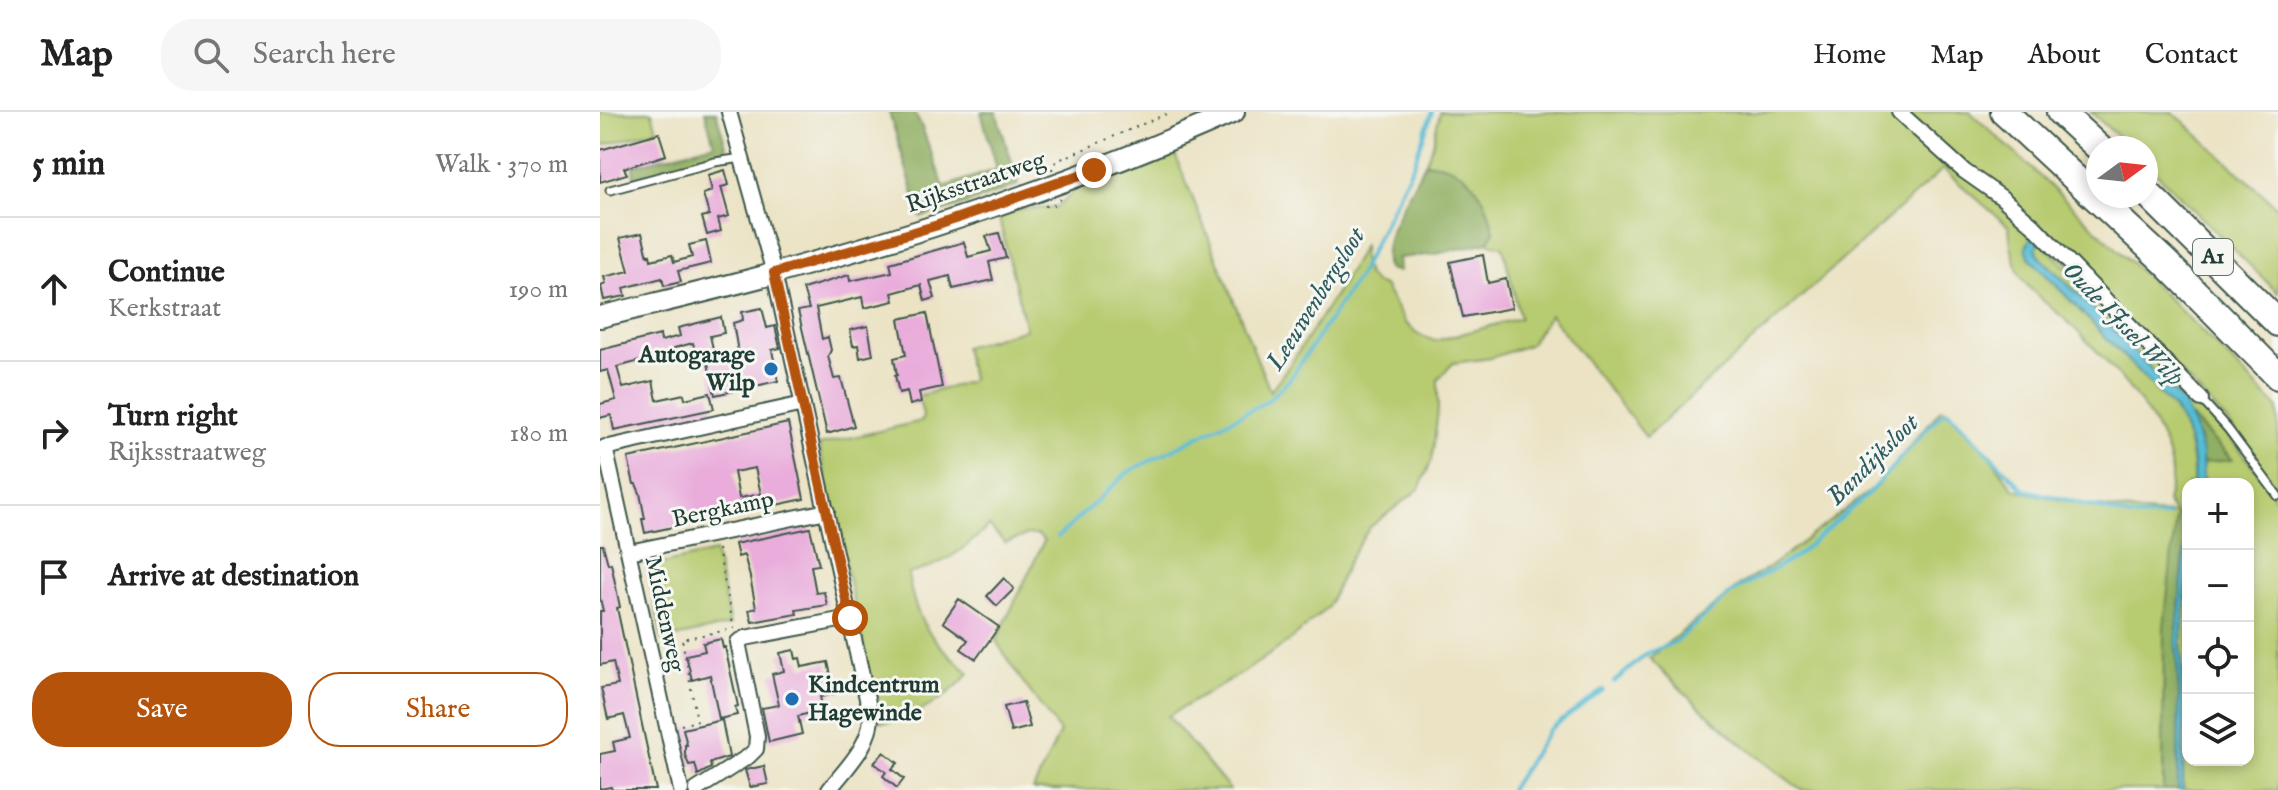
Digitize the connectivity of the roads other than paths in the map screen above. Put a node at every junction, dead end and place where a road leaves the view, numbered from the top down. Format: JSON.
{"nodes":[{"id":1,"x":729,"y":112,"type":"edge"},
{"id":2,"x":1234,"y":112,"type":"edge"},
{"id":3,"x":1899,"y":112,"type":"edge"},
{"id":4,"x":2004,"y":112,"type":"edge"},
{"id":5,"x":2060,"y":112,"type":"edge"},
{"id":6,"x":2086,"y":136,"type":"edge"},
{"id":7,"x":742,"y":158,"type":"junction"},
{"id":8,"x":610,"y":190,"type":"dead end"},
{"id":9,"x":2158,"y":204,"type":"edge"},
{"id":10,"x":774,"y":273,"type":"junction"},
{"id":11,"x":600,"y":317,"type":"edge"},
{"id":12,"x":2278,"y":323,"type":"edge"},
{"id":13,"x":2278,"y":376,"type":"edge"},
{"id":14,"x":2201,"y":399,"type":"joint"},
{"id":15,"x":803,"y":404,"type":"junction"},
{"id":16,"x":602,"y":448,"type":"edge"},
{"id":17,"x":2278,"y":496,"type":"edge"},
{"id":18,"x":827,"y":511,"type":"junction"},
{"id":19,"x":629,"y":552,"type":"junction"},
{"id":20,"x":850,"y":618,"type":"junction"},
{"id":21,"x":681,"y":790,"type":"edge"},
{"id":22,"x":696,"y":790,"type":"edge"},
{"id":23,"x":829,"y":790,"type":"edge"}],
"edges":[{"from":1,"to":7,"type":"street"},
{"from":2,"to":10,"type":"main road","name":"Rijksstraatweg"},
{"from":3,"to":14,"type":"street"},
{"from":4,"to":13,"type":"highway","number":"A1"},
{"from":5,"to":6,"type":"highway"},
{"from":7,"to":8,"type":"lane"},
{"from":7,"to":10,"type":"street"},
{"from":9,"to":12,"type":"highway","number":"A1"},
{"from":10,"to":11,"type":"main road","name":"Rijksstraatweg"},
{"from":10,"to":15,"type":"street"},
{"from":14,"to":17,"type":"lane"},
{"from":15,"to":16,"type":"street"},
{"from":15,"to":18,"type":"street"},
{"from":16,"to":19,"type":"street","name":"Middenweg"},
{"from":18,"to":19,"type":"street","name":"Bergkamp"},
{"from":18,"to":20,"type":"street"},
{"from":19,"to":21,"type":"street","name":"Middenweg"},
{"from":20,"to":22,"type":"street"},
{"from":20,"to":23,"type":"street"}]}
